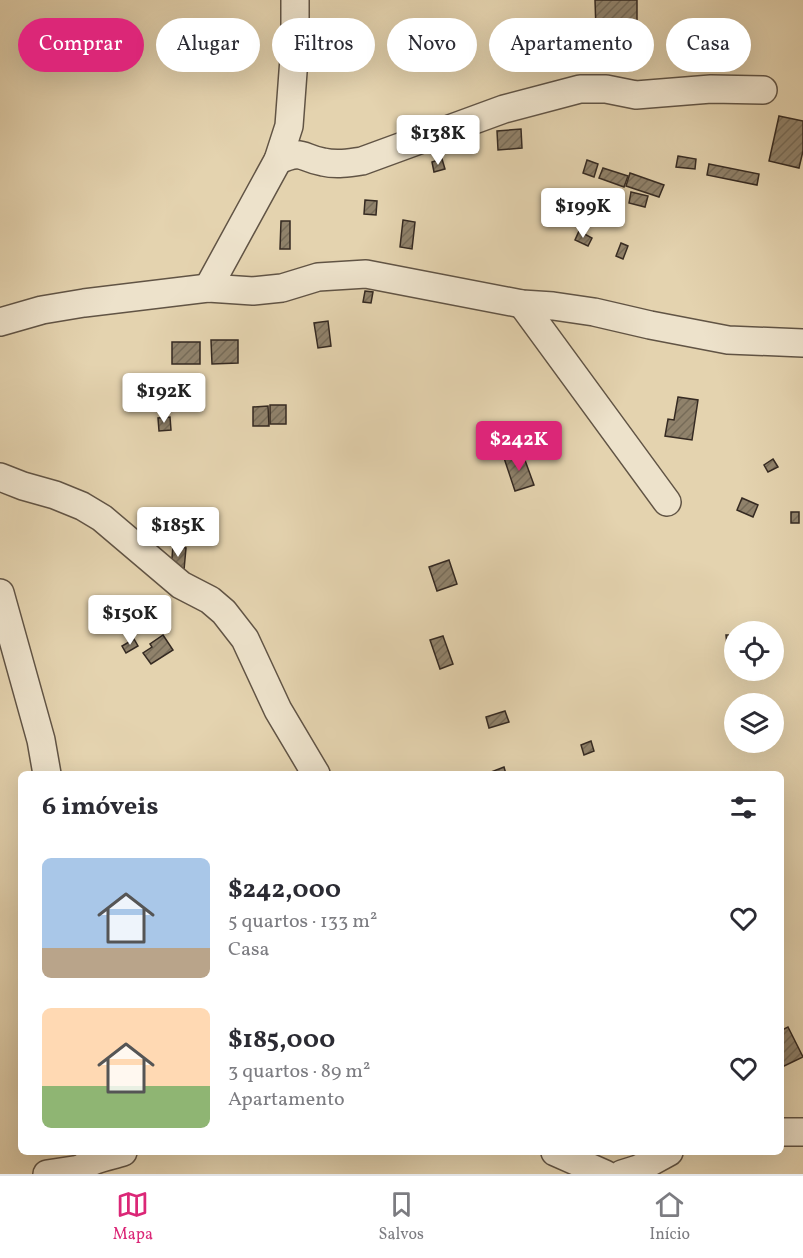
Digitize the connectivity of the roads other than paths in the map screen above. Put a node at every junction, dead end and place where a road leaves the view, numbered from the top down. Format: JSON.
{"nodes":[{"id":1,"x":295,"y":0,"type":"edge"},
{"id":2,"x":763,"y":90,"type":"dead end"},
{"id":3,"x":278,"y":160,"type":"junction"},
{"id":4,"x":208,"y":288,"type":"junction"},
{"id":5,"x":522,"y":304,"type":"junction"},
{"id":6,"x":0,"y":322,"type":"edge"},
{"id":7,"x":803,"y":343,"type":"edge"},
{"id":8,"x":0,"y":477,"type":"edge"},
{"id":9,"x":667,"y":502,"type":"dead end"},
{"id":10,"x":0,"y":593,"type":"edge"},
{"id":11,"x":46,"y":771,"type":"edge"},
{"id":12,"x":314,"y":771,"type":"edge"},
{"id":13,"x":784,"y":1132,"type":"edge"},
{"id":14,"x":803,"y":1132,"type":"edge"},
{"id":15,"x":113,"y":1155,"type":"edge"},
{"id":16,"x":562,"y":1155,"type":"edge"},
{"id":17,"x":664,"y":1155,"type":"edge"},
{"id":18,"x":79,"y":1172,"type":"edge"},
{"id":19,"x":47,"y":1174,"type":"edge"},
{"id":20,"x":605,"y":1174,"type":"edge"},
{"id":21,"x":622,"y":1174,"type":"edge"}],
"edges":[{"from":1,"to":3,"type":"street"},
{"from":2,"to":3,"type":"street"},
{"from":3,"to":4,"type":"street"},
{"from":4,"to":5,"type":"street"},
{"from":4,"to":6,"type":"street"},
{"from":5,"to":7,"type":"street"},
{"from":5,"to":9,"type":"street"},
{"from":8,"to":12,"type":"street"},
{"from":10,"to":11,"type":"street"},
{"from":13,"to":14,"type":"street"},
{"from":15,"to":18,"type":"street"},
{"from":16,"to":20,"type":"street"},
{"from":17,"to":21,"type":"street"},
{"from":18,"to":19,"type":"street"}]}
